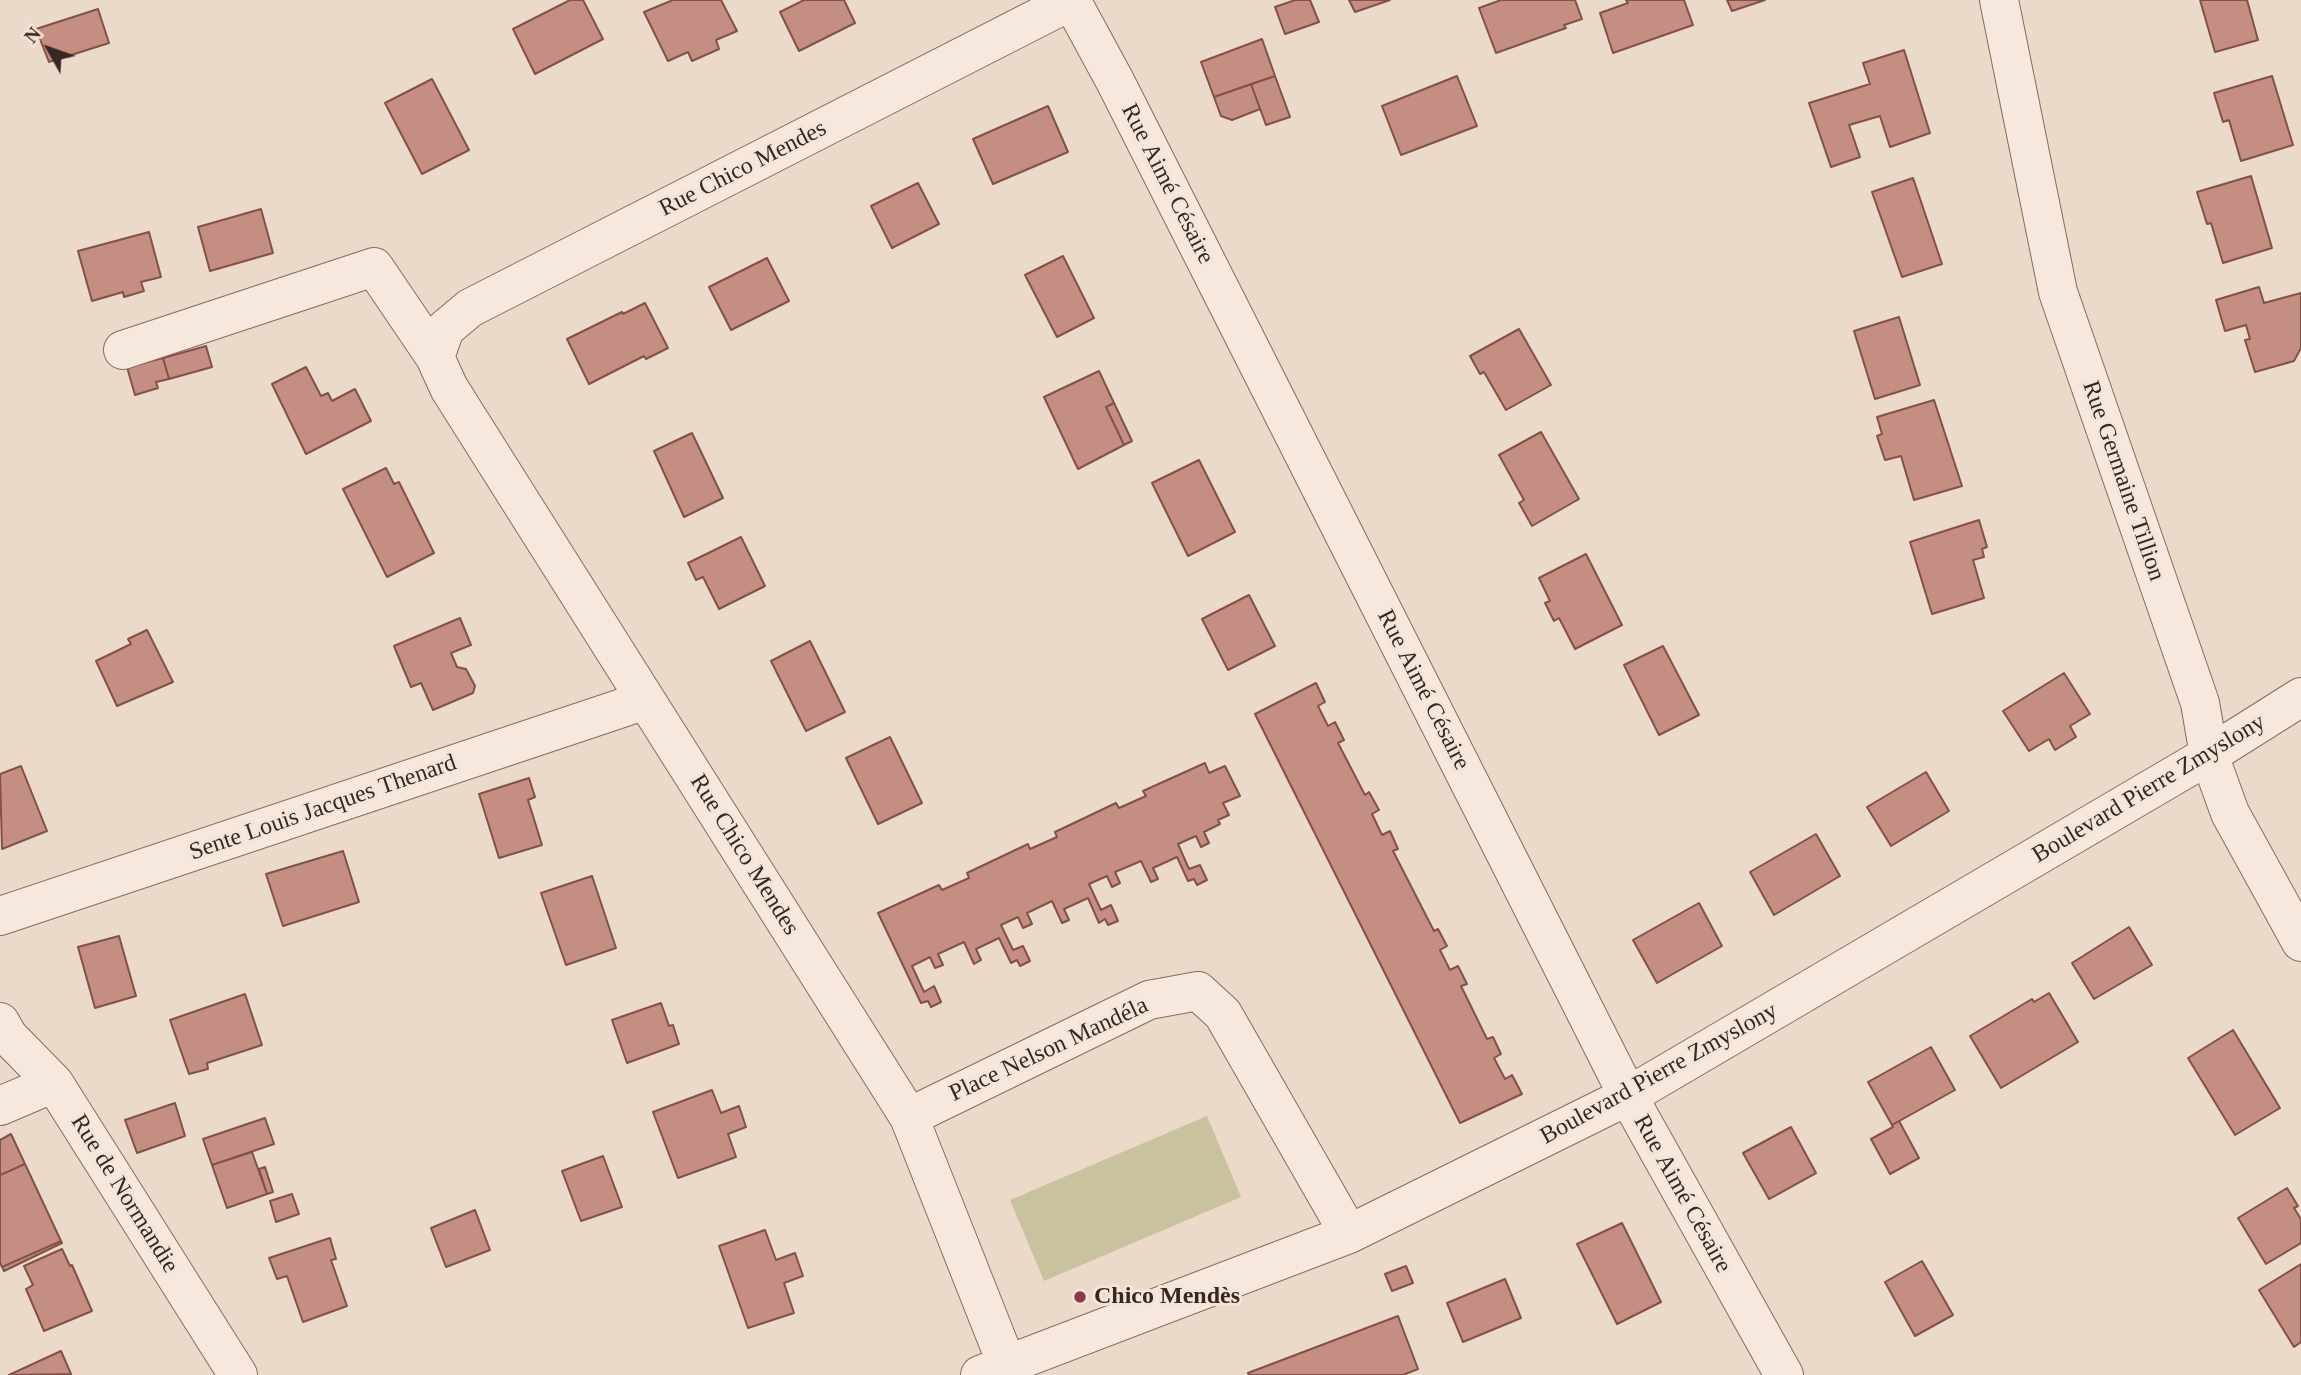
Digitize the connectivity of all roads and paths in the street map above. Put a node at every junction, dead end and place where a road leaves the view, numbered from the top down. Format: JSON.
{"nodes":[{"id":1,"x":1071,"y":0,"type":"edge"},
{"id":2,"x":1999,"y":0,"type":"edge"},
{"id":3,"x":123,"y":350,"type":"dead end"},
{"id":4,"x":435,"y":357,"type":"junction"},
{"id":5,"x":2301,"y":697,"type":"edge"},
{"id":6,"x":646,"y":700,"type":"junction"},
{"id":7,"x":2209,"y":755,"type":"junction"},
{"id":8,"x":0,"y":916,"type":"edge"},
{"id":9,"x":2301,"y":942,"type":"edge"},
{"id":10,"x":0,"y":1022,"type":"edge"},
{"id":11,"x":54,"y":1083,"type":"junction"},
{"id":12,"x":1628,"y":1097,"type":"junction"},
{"id":13,"x":0,"y":1106,"type":"edge"},
{"id":14,"x":909,"y":1117,"type":"junction"},
{"id":15,"x":1349,"y":1234,"type":"junction"},
{"id":16,"x":999,"y":1371,"type":"edge"},
{"id":17,"x":238,"y":1375,"type":"edge"},
{"id":18,"x":1784,"y":1375,"type":"edge"}],
"edges":[{"from":1,"to":4,"type":"street","name":"Rue Chico Mendes"},
{"from":1,"to":12,"type":"street","name":"Rue Aimé Césaire"},
{"from":2,"to":7,"type":"street","name":"Rue Germaine Tillion"},
{"from":3,"to":4,"type":"street","name":"Rue Chico Mendes"},
{"from":4,"to":6,"type":"street","name":"Rue Chico Mendes"},
{"from":5,"to":7,"type":"street","name":"Boulevard Pierre Zmyslony"},
{"from":6,"to":8,"type":"street","name":"Sente Louis Jacques Thenard"},
{"from":6,"to":14,"type":"street","name":"Rue Chico Mendes"},
{"from":7,"to":9,"type":"street","name":"Rue Germaine Tillion"},
{"from":7,"to":12,"type":"street","name":"Boulevard Pierre Zmyslony"},
{"from":10,"to":11,"type":"street","name":"Rue de Normandie"},
{"from":11,"to":13,"type":"street"},
{"from":11,"to":17,"type":"street","name":"Rue de Normandie"},
{"from":12,"to":15,"type":"street","name":"Boulevard Pierre Zmyslony"},
{"from":12,"to":18,"type":"street","name":"Rue Aimé Césaire"},
{"from":14,"to":15,"type":"street","name":"Place Nelson Mandéla"},
{"from":14,"to":16,"type":"street","name":"Rue Chico Mendes"},
{"from":15,"to":16,"type":"street","name":"Boulevard Pierre Zmyslony"}]}
